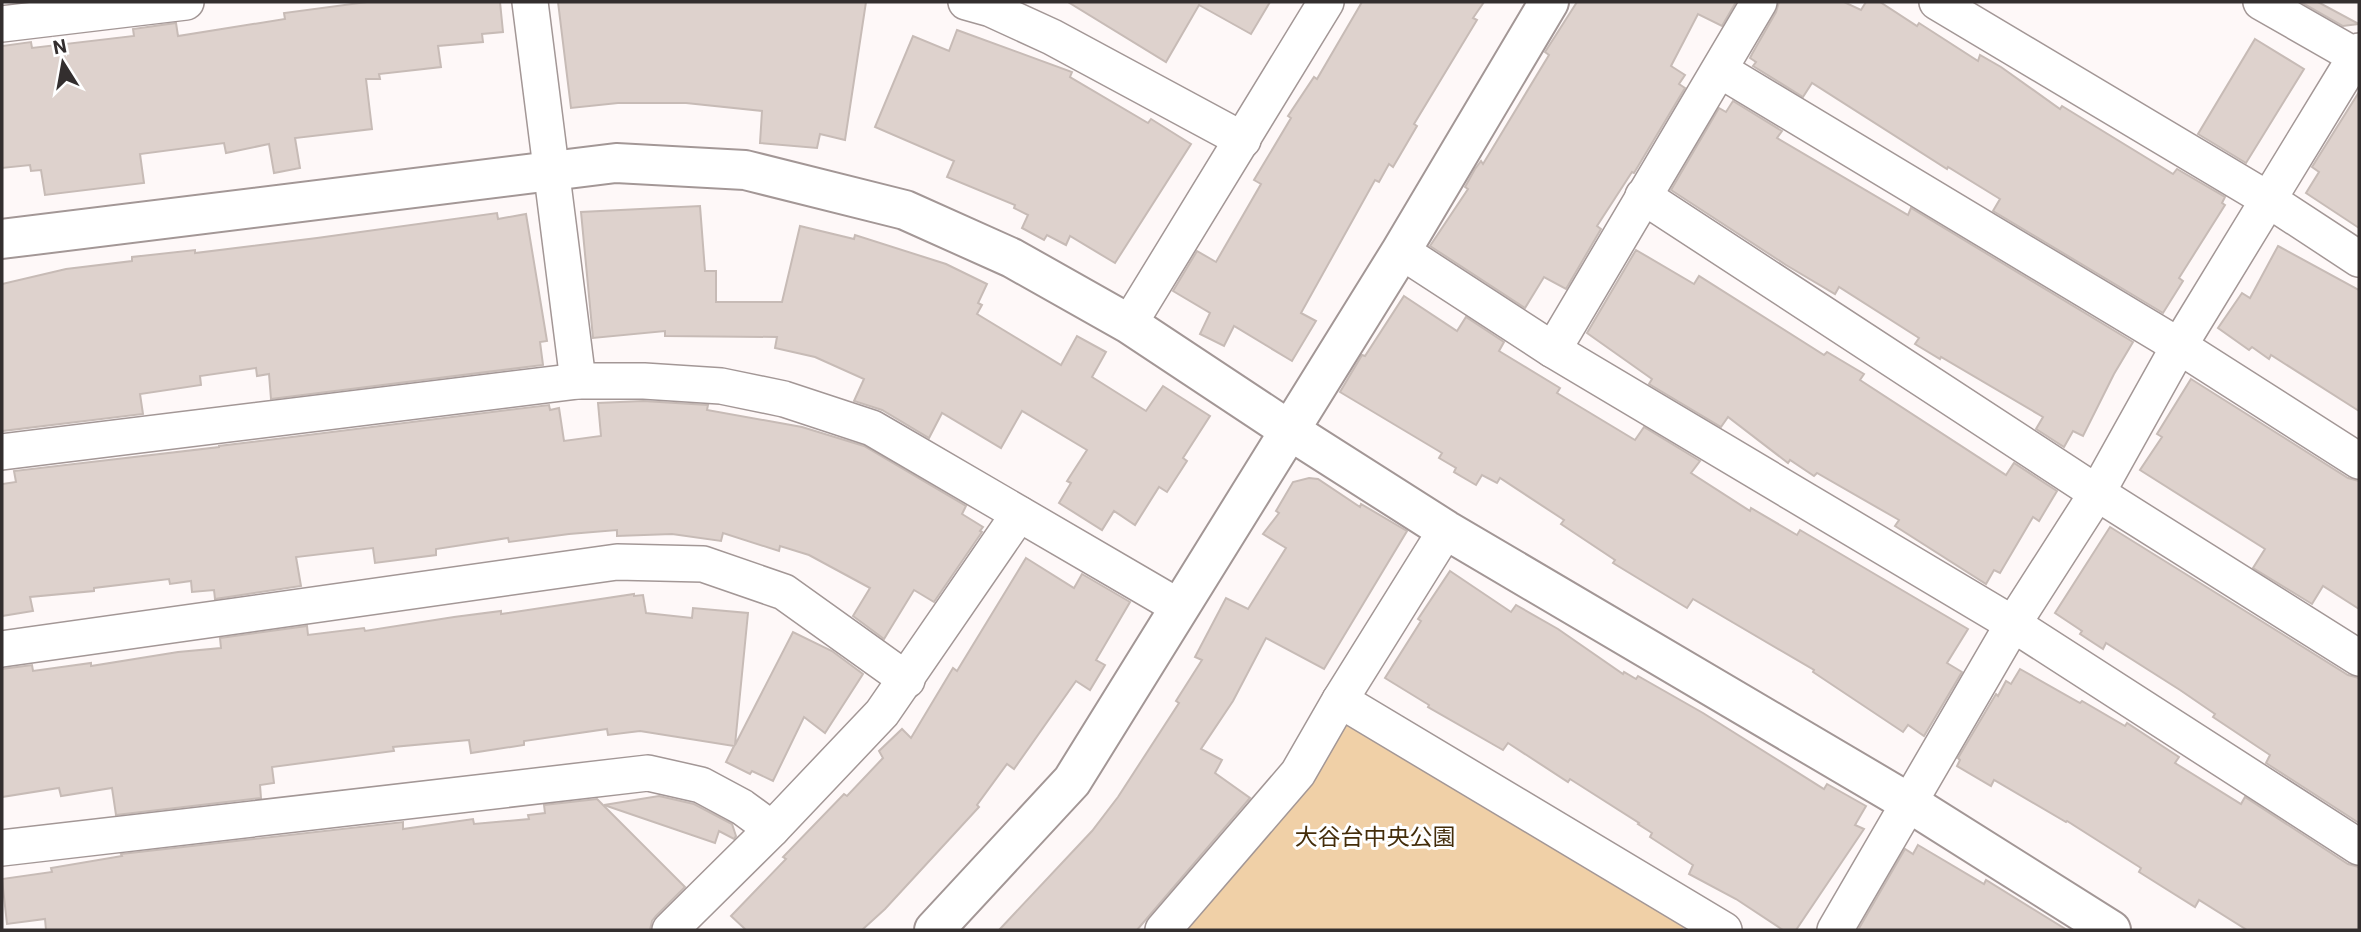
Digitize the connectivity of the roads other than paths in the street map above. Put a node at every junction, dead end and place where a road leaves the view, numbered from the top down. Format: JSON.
{"nodes":[{"id":1,"x":186,"y":2,"type":"edge"},
{"id":2,"x":530,"y":2,"type":"edge"},
{"id":3,"x":966,"y":2,"type":"edge"},
{"id":4,"x":1326,"y":2,"type":"edge"},
{"id":5,"x":1549,"y":2,"type":"edge"},
{"id":6,"x":1759,"y":2,"type":"edge"},
{"id":7,"x":1937,"y":2,"type":"edge"},
{"id":8,"x":2261,"y":2,"type":"edge"},
{"id":9,"x":2,"y":24,"type":"edge"},
{"id":10,"x":2358,"y":55,"type":"edge"},
{"id":11,"x":1720,"y":70,"type":"junction"},
{"id":12,"x":1243,"y":140,"type":"junction"},
{"id":13,"x":550,"y":169,"type":"junction"},
{"id":14,"x":1643,"y":196,"type":"junction"},
{"id":15,"x":2269,"y":200,"type":"junction"},
{"id":16,"x":2,"y":239,"type":"edge"},
{"id":17,"x":1401,"y":251,"type":"junction"},
{"id":18,"x":2359,"y":259,"type":"edge"},
{"id":19,"x":1129,"y":324,"type":"junction"},
{"id":20,"x":2179,"y":346,"type":"junction"},
{"id":21,"x":1553,"y":350,"type":"junction"},
{"id":22,"x":578,"y":381,"type":"junction"},
{"id":23,"x":1289,"y":430,"type":"junction"},
{"id":24,"x":2,"y":452,"type":"edge"},
{"id":25,"x":2359,"y":461,"type":"edge"},
{"id":26,"x":2096,"y":494,"type":"junction"},
{"id":27,"x":1019,"y":514,"type":"junction"},
{"id":28,"x":1446,"y":530,"type":"junction"},
{"id":29,"x":1179,"y":607,"type":"junction"},
{"id":30,"x":2013,"y":624,"type":"junction"},
{"id":31,"x":2,"y":649,"type":"edge"},
{"id":32,"x":2359,"y":658,"type":"edge"},
{"id":33,"x":907,"y":680,"type":"junction"},
{"id":34,"x":1339,"y":700,"type":"junction"},
{"id":35,"x":1911,"y":804,"type":"junction"},
{"id":36,"x":772,"y":830,"type":"junction"},
{"id":37,"x":2359,"y":847,"type":"edge"},
{"id":38,"x":2,"y":848,"type":"edge"},
{"id":39,"x":670,"y":930,"type":"edge"},
{"id":40,"x":934,"y":930,"type":"edge"},
{"id":41,"x":1163,"y":930,"type":"edge"},
{"id":42,"x":1724,"y":930,"type":"edge"},
{"id":43,"x":1835,"y":930,"type":"edge"},
{"id":44,"x":2111,"y":930,"type":"edge"}],
"edges":[{"from":1,"to":9,"type":"street"},
{"from":2,"to":13,"type":"street"},
{"from":3,"to":12,"type":"street"},
{"from":4,"to":12,"type":"street"},
{"from":5,"to":17,"type":"street"},
{"from":6,"to":11,"type":"street"},
{"from":7,"to":15,"type":"street"},
{"from":8,"to":10,"type":"street"},
{"from":10,"to":15,"type":"street"},
{"from":11,"to":14,"type":"street"},
{"from":11,"to":20,"type":"street"},
{"from":12,"to":19,"type":"street"},
{"from":13,"to":16,"type":"street"},
{"from":13,"to":19,"type":"street"},
{"from":13,"to":22,"type":"street"},
{"from":14,"to":21,"type":"street"},
{"from":14,"to":26,"type":"street"},
{"from":15,"to":18,"type":"street"},
{"from":15,"to":20,"type":"street"},
{"from":17,"to":21,"type":"street"},
{"from":17,"to":23,"type":"street"},
{"from":19,"to":23,"type":"street"},
{"from":20,"to":25,"type":"street"},
{"from":20,"to":26,"type":"street"},
{"from":21,"to":30,"type":"street"},
{"from":22,"to":24,"type":"street"},
{"from":22,"to":27,"type":"street"},
{"from":23,"to":28,"type":"street"},
{"from":23,"to":29,"type":"street"},
{"from":26,"to":30,"type":"street"},
{"from":26,"to":32,"type":"street"},
{"from":27,"to":29,"type":"street"},
{"from":27,"to":33,"type":"street"},
{"from":28,"to":34,"type":"street"},
{"from":28,"to":35,"type":"street"},
{"from":29,"to":40,"type":"street"},
{"from":30,"to":35,"type":"street"},
{"from":30,"to":37,"type":"street"},
{"from":31,"to":33,"type":"street"},
{"from":33,"to":36,"type":"street"},
{"from":34,"to":41,"type":"street"},
{"from":34,"to":42,"type":"street"},
{"from":35,"to":43,"type":"street"},
{"from":35,"to":44,"type":"street"},
{"from":36,"to":38,"type":"street"},
{"from":36,"to":39,"type":"street"}]}
